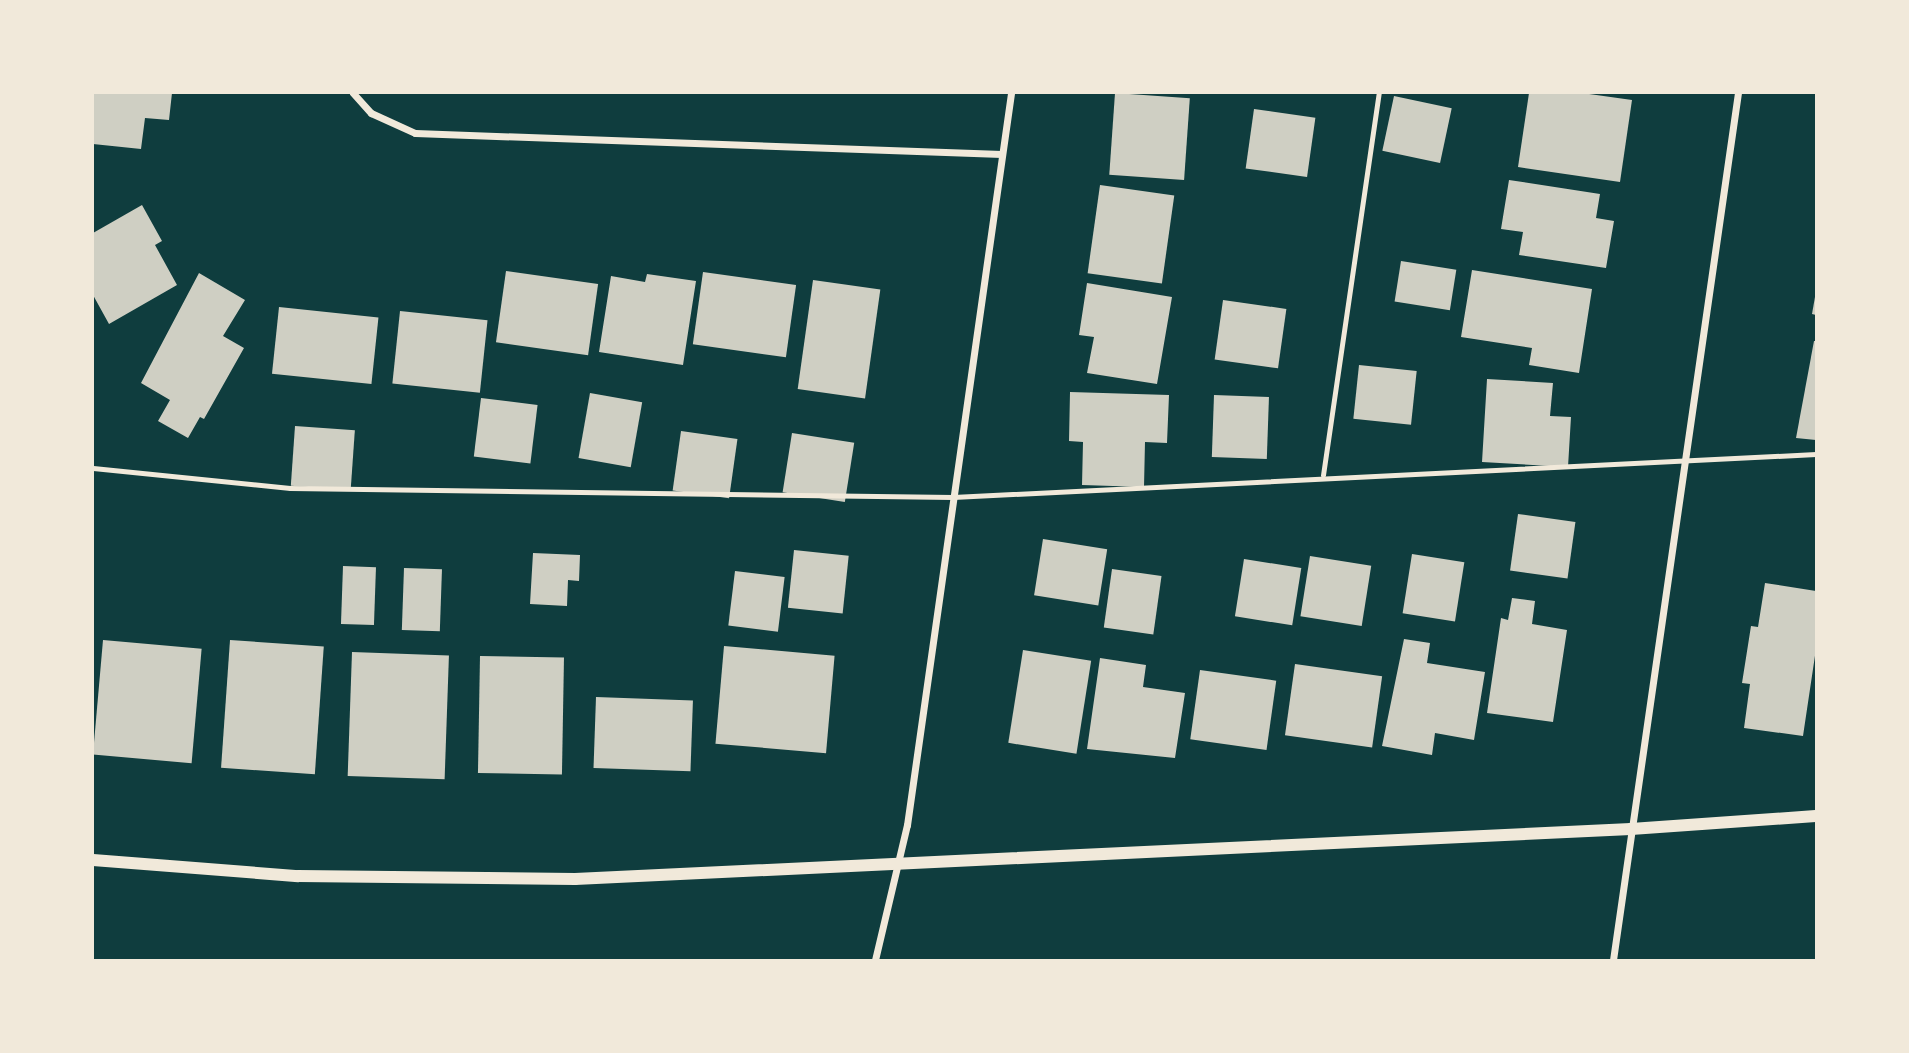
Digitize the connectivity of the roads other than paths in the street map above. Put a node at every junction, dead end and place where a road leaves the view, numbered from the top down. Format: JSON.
{"nodes":[{"id":1,"x":1011,"y":93,"type":"edge"},
{"id":2,"x":1379,"y":93,"type":"edge"},
{"id":3,"x":1738,"y":93,"type":"edge"},
{"id":4,"x":354,"y":94,"type":"edge"},
{"id":5,"x":1002,"y":154,"type":"junction"},
{"id":6,"x":1816,"y":454,"type":"edge"},
{"id":7,"x":1686,"y":460,"type":"junction"},
{"id":8,"x":93,"y":468,"type":"edge"},
{"id":9,"x":1323,"y":475,"type":"junction"},
{"id":10,"x":953,"y":497,"type":"junction"},
{"id":11,"x":1816,"y":816,"type":"edge"},
{"id":12,"x":1632,"y":829,"type":"junction"},
{"id":13,"x":93,"y":860,"type":"edge"},
{"id":14,"x":898,"y":865,"type":"junction"},
{"id":15,"x":875,"y":960,"type":"edge"},
{"id":16,"x":1613,"y":960,"type":"edge"}],
"edges":[{"from":1,"to":5,"type":"street"},
{"from":2,"to":9,"type":"lane"},
{"from":3,"to":7,"type":"street"},
{"from":4,"to":5,"type":"street"},
{"from":5,"to":10,"type":"street"},
{"from":6,"to":7,"type":"lane"},
{"from":7,"to":9,"type":"lane"},
{"from":7,"to":12,"type":"street"},
{"from":8,"to":10,"type":"lane"},
{"from":9,"to":10,"type":"lane"},
{"from":10,"to":14,"type":"street"},
{"from":11,"to":12,"type":"street"},
{"from":12,"to":14,"type":"street"},
{"from":12,"to":16,"type":"street"},
{"from":13,"to":14,"type":"street"},
{"from":14,"to":15,"type":"street"}]}
